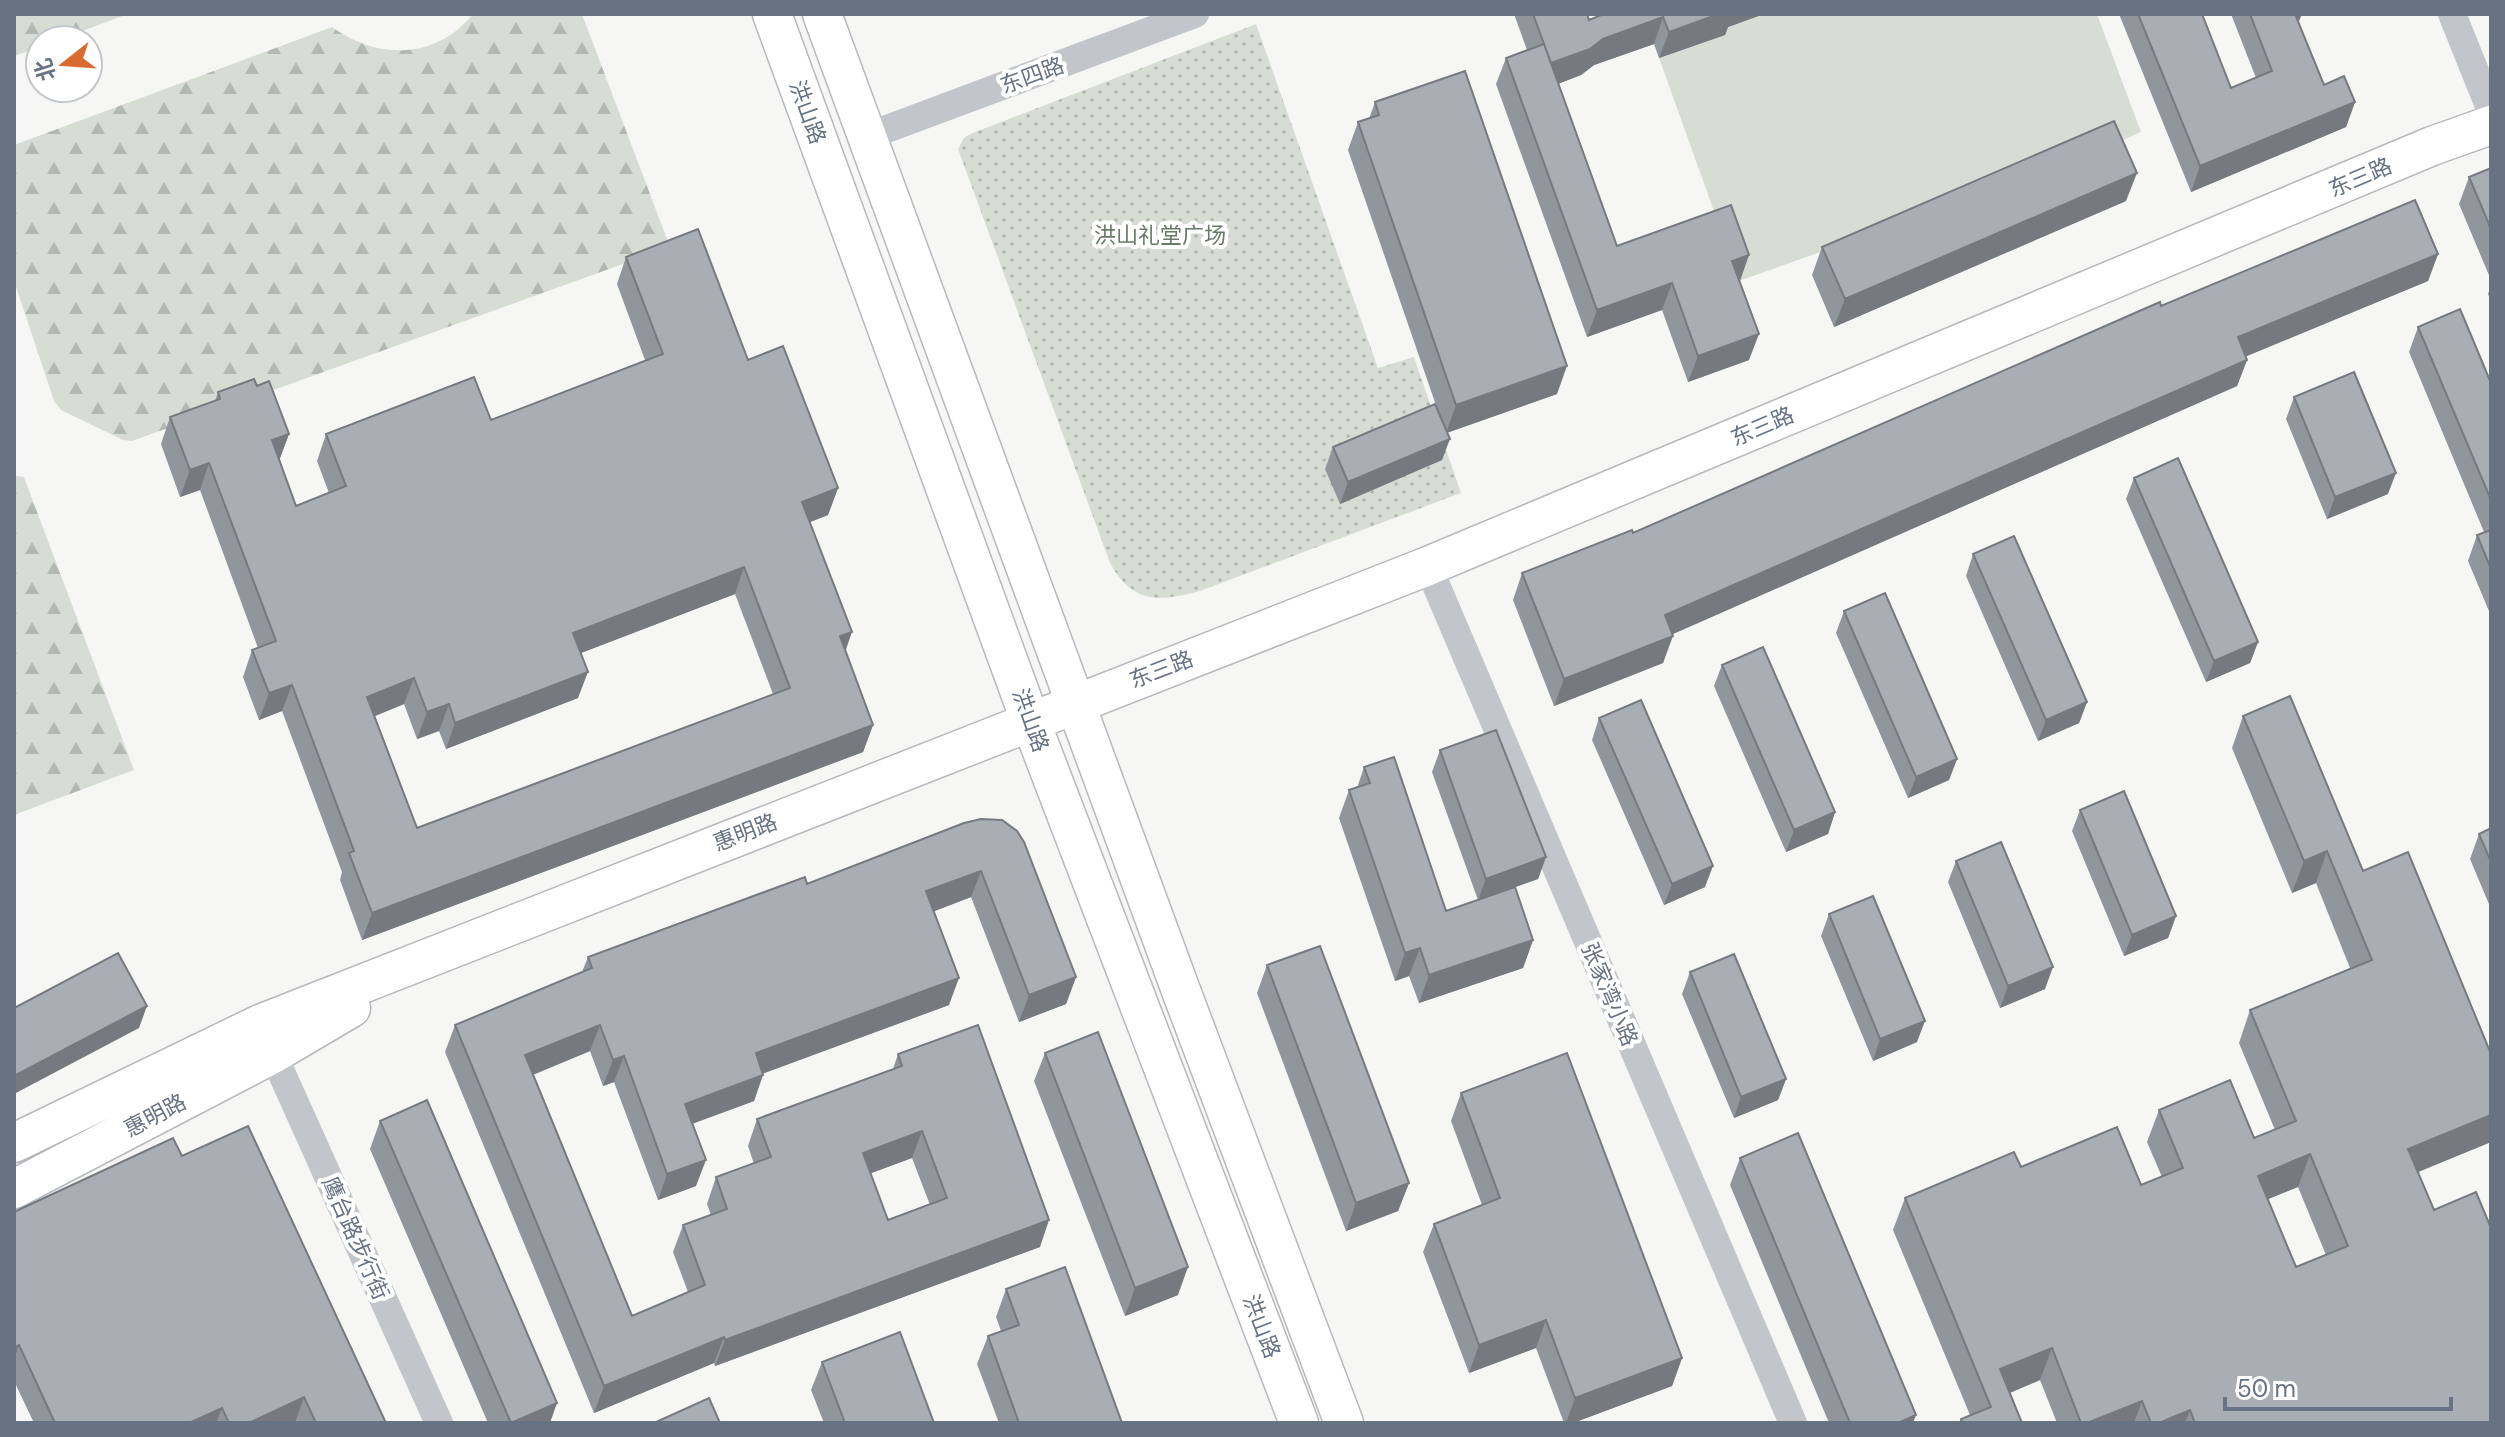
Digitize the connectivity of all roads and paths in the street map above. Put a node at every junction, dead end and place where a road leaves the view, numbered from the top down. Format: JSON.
{"nodes":[{"id":1,"x":772,"y":14,"type":"edge"},
{"id":2,"x":822,"y":14,"type":"edge"},
{"id":3,"x":1195,"y":14,"type":"edge"},
{"id":4,"x":2452,"y":14,"type":"edge"},
{"id":5,"x":2491,"y":111,"type":"edge"},
{"id":6,"x":2491,"y":125,"type":"edge"},
{"id":7,"x":868,"y":136,"type":"junction"},
{"id":8,"x":1428,"y":566,"type":"junction"},
{"id":9,"x":1075,"y":703,"type":"junction"},
{"id":10,"x":1030,"y":720,"type":"junction"},
{"id":11,"x":461,"y":945,"type":"junction"},
{"id":12,"x":273,"y":1054,"type":"junction"},
{"id":13,"x":14,"y":1143,"type":"edge"},
{"id":14,"x":14,"y":1189,"type":"edge"},
{"id":15,"x":439,"y":1423,"type":"edge"},
{"id":16,"x":1299,"y":1423,"type":"edge"},
{"id":17,"x":1344,"y":1423,"type":"edge"},
{"id":18,"x":1793,"y":1423,"type":"edge"}],
"edges":[{"from":1,"to":10,"type":"street","name":"洪山路"},
{"from":2,"to":7,"type":"street","name":"洪山路"},
{"from":3,"to":7,"type":"street","name":"东四路"},
{"from":4,"to":5,"type":"street"},
{"from":6,"to":8,"type":"street","name":"东三路"},
{"from":7,"to":9,"type":"street","name":"洪山路"},
{"from":8,"to":9,"type":"street","name":"东三路"},
{"from":8,"to":18,"type":"street","name":"张家湾小路"},
{"from":9,"to":10,"type":"street","name":"东三路"},
{"from":9,"to":17,"type":"street","name":"洪山路"},
{"from":10,"to":11,"type":"street","name":"惠明路"},
{"from":10,"to":16,"type":"street","name":"洪山路"},
{"from":11,"to":12,"type":"street","name":"惠明路"},
{"from":11,"to":13,"type":"street","name":"惠明路"},
{"from":12,"to":14,"type":"street","name":"惠明路"},
{"from":12,"to":15,"type":"street","name":"鹰台路步行街"}]}
